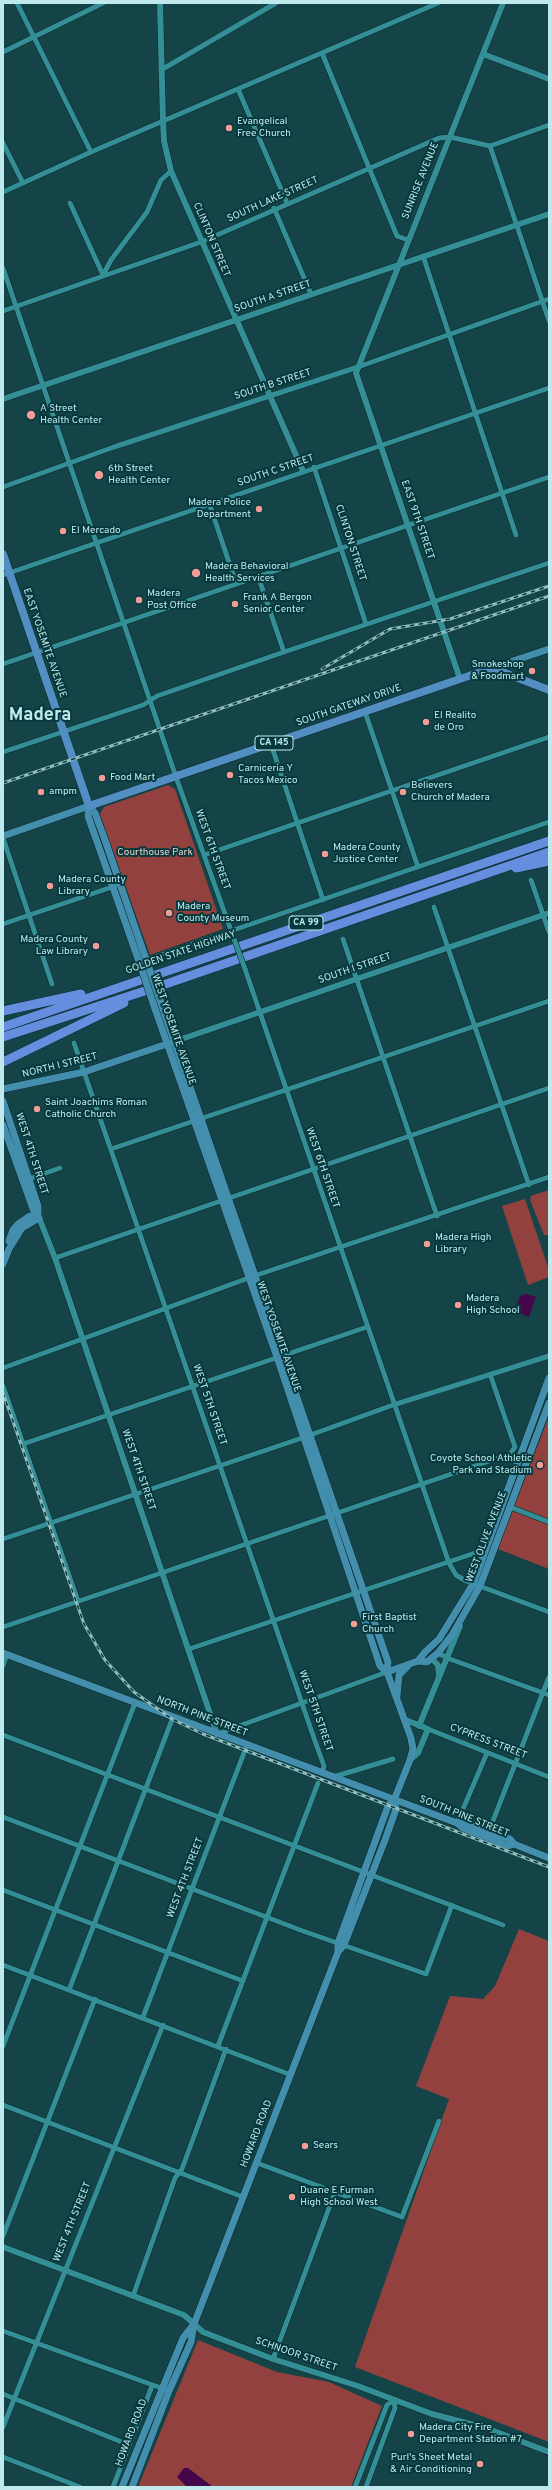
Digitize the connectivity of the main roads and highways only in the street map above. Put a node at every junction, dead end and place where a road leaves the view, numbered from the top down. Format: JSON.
{"nodes":[{"id":1,"x":3,"y":554,"type":"edge"},
{"id":2,"x":6,"y":574,"type":"edge"},
{"id":3,"x":549,"y":649,"type":"edge"},
{"id":4,"x":492,"y":668,"type":"junction"},
{"id":5,"x":549,"y":690,"type":"edge"},
{"id":6,"x":89,"y":806,"type":"junction"},
{"id":7,"x":549,"y":836,"type":"edge"},
{"id":8,"x":3,"y":837,"type":"edge"},
{"id":9,"x":549,"y":841,"type":"edge"},
{"id":10,"x":549,"y":852,"type":"edge"},
{"id":11,"x":494,"y":859,"type":"junction"},
{"id":12,"x":549,"y":861,"type":"edge"},
{"id":13,"x":495,"y":871,"type":"junction"},
{"id":14,"x":118,"y":986,"type":"junction"},
{"id":15,"x":160,"y":986,"type":"junction"},
{"id":16,"x":3,"y":1011,"type":"edge"},
{"id":17,"x":3,"y":1027,"type":"edge"},
{"id":18,"x":3,"y":1037,"type":"edge"},
{"id":19,"x":170,"y":1042,"type":"junction"},
{"id":20,"x":3,"y":1062,"type":"edge"},
{"id":21,"x":3,"y":1089,"type":"edge"},
{"id":22,"x":3,"y":1101,"type":"edge"},
{"id":23,"x":3,"y":1124,"type":"edge"},
{"id":24,"x":39,"y":1216,"type":"junction"},
{"id":25,"x":3,"y":1264,"type":"edge"},
{"id":26,"x":549,"y":1378,"type":"edge"},
{"id":27,"x":549,"y":1404,"type":"edge"},
{"id":28,"x":476,"y":1585,"type":"junction"},
{"id":29,"x":448,"y":1625,"type":"junction"},
{"id":30,"x":438,"y":1653,"type":"junction"},
{"id":31,"x":5,"y":1654,"type":"edge"},
{"id":32,"x":415,"y":1663,"type":"junction"},
{"id":33,"x":387,"y":1672,"type":"junction"},
{"id":34,"x":397,"y":1698,"type":"junction"},
{"id":35,"x":394,"y":1800,"type":"junction"},
{"id":36,"x":549,"y":1858,"type":"edge"},
{"id":37,"x":194,"y":2324,"type":"junction"},
{"id":38,"x":134,"y":2456,"type":"junction"},
{"id":39,"x":122,"y":2487,"type":"edge"},
{"id":40,"x":132,"y":2487,"type":"edge"}],
"edges":[{"from":1,"to":2,"type":"main road","name":"EAST YOSEMITE AVENUE"},
{"from":2,"to":6,"type":"main road","name":"EAST YOSEMITE AVENUE"},
{"from":3,"to":4,"type":"main road","name":"SOUTH GATEWAY DRIVE"},
{"from":4,"to":5,"type":"main road"},
{"from":4,"to":6,"type":"main road","name":"SOUTH GATEWAY DRIVE","number":"CA 145"},
{"from":6,"to":8,"type":"main road"},
{"from":6,"to":19,"type":"main road","name":"WEST YOSEMITE AVENUE","bridge":true},
{"from":7,"to":11,"type":"highway"},
{"from":9,"to":11,"type":"highway","name":"GOLDEN STATE HIGHWAY","number":"CA 99"},
{"from":10,"to":13,"type":"highway","number":"CA 99"},
{"from":11,"to":14,"type":"highway","name":"GOLDEN STATE HIGHWAY","number":"CA 99"},
{"from":12,"to":13,"type":"highway"},
{"from":13,"to":15,"type":"highway","number":"CA 99"},
{"from":14,"to":16,"type":"highway"},
{"from":14,"to":17,"type":"highway","name":"GOLDEN STATE HIGHWAY","number":"CA 99"},
{"from":15,"to":18,"type":"highway","number":"CA 99"},
{"from":15,"to":20,"type":"highway"},
{"from":19,"to":21,"type":"main road","name":"NORTH I STREET"},
{"from":19,"to":33,"type":"main road","name":"WEST YOSEMITE AVENUE"},
{"from":22,"to":24,"type":"main road","name":"WEST 4TH STREET"},
{"from":23,"to":24,"type":"main road","name":"WEST 4TH STREET"},
{"from":24,"to":25,"type":"main road"},
{"from":26,"to":28,"type":"main road","name":"WEST OLIVE AVENUE"},
{"from":27,"to":28,"type":"main road","name":"WEST OLIVE AVENUE"},
{"from":28,"to":29,"type":"main road","name":"WEST OLIVE AVENUE"},
{"from":28,"to":30,"type":"main road","name":"WEST OLIVE AVENUE"},
{"from":29,"to":30,"type":"main road"},
{"from":29,"to":32,"type":"main road","name":"WEST OLIVE AVENUE"},
{"from":30,"to":32,"type":"main road"},
{"from":31,"to":35,"type":"main road","name":"NORTH PINE STREET"},
{"from":32,"to":33,"type":"main road"},
{"from":32,"to":34,"type":"main road","name":"WEST OLIVE AVENUE"},
{"from":33,"to":34,"type":"main road","name":"WEST YOSEMITE AVENUE"},
{"from":34,"to":35,"type":"main road","name":"WEST YOSEMITE AVENUE"},
{"from":35,"to":36,"type":"main road","name":"SOUTH PINE STREET"},
{"from":35,"to":37,"type":"main road","name":"HOWARD ROAD"},
{"from":37,"to":38,"type":"main road","name":"HOWARD ROAD"},
{"from":37,"to":40,"type":"main road","name":"HOWARD ROAD"},
{"from":38,"to":39,"type":"main road","name":"HOWARD ROAD"},
{"from":38,"to":40,"type":"main road"}]}
